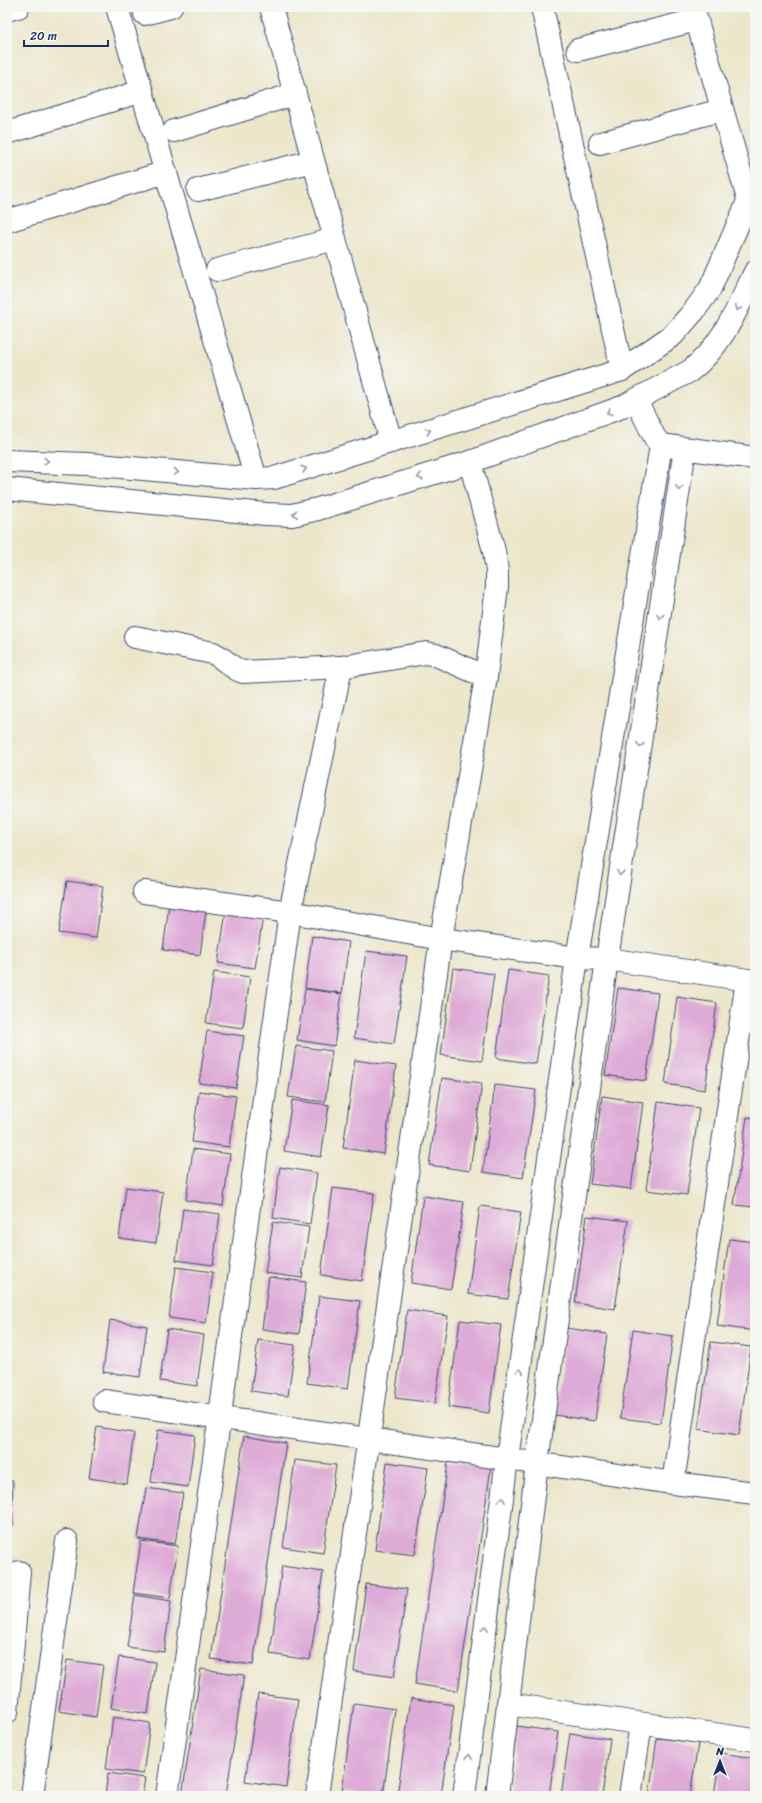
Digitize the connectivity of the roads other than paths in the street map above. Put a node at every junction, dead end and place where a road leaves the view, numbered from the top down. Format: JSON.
{"nodes":[{"id":1,"x":18,"y":7,"type":"edge"},
{"id":2,"x":117,"y":7,"type":"edge"},
{"id":3,"x":171,"y":7,"type":"edge"},
{"id":4,"x":271,"y":7,"type":"edge"},
{"id":5,"x":542,"y":7,"type":"edge"},
{"id":6,"x":7,"y":10,"type":"edge"},
{"id":7,"x":694,"y":13,"type":"edge"},
{"id":8,"x":145,"y":14,"type":"dead end"},
{"id":9,"x":578,"y":50,"type":"dead end"},
{"id":10,"x":142,"y":91,"type":"junction"},
{"id":11,"x":295,"y":94,"type":"junction"},
{"id":12,"x":721,"y":110,"type":"junction"},
{"id":13,"x":174,"y":131,"type":"dead end"},
{"id":14,"x":7,"y":133,"type":"edge"},
{"id":15,"x":600,"y":143,"type":"dead end"},
{"id":16,"x":313,"y":161,"type":"junction"},
{"id":17,"x":166,"y":172,"type":"junction"},
{"id":18,"x":198,"y":190,"type":"dead end"},
{"id":19,"x":752,"y":192,"type":"edge"},
{"id":20,"x":7,"y":221,"type":"edge"},
{"id":21,"x":335,"y":239,"type":"junction"},
{"id":22,"x":217,"y":270,"type":"dead end"},
{"id":23,"x":755,"y":272,"type":"edge"},
{"id":24,"x":622,"y":370,"type":"junction"},
{"id":25,"x":636,"y":400,"type":"junction"},
{"id":26,"x":391,"y":442,"type":"junction"},
{"id":27,"x":661,"y":445,"type":"junction"},
{"id":28,"x":685,"y":449,"type":"junction"},
{"id":29,"x":755,"y":458,"type":"edge"},
{"id":30,"x":7,"y":461,"type":"edge"},
{"id":31,"x":470,"y":462,"type":"junction"},
{"id":32,"x":87,"y":464,"type":"junction"},
{"id":33,"x":256,"y":480,"type":"junction"},
{"id":34,"x":7,"y":491,"type":"edge"},
{"id":35,"x":86,"y":497,"type":"junction"},
{"id":36,"x":135,"y":637,"type":"dead end"},
{"id":37,"x":341,"y":667,"type":"junction"},
{"id":38,"x":486,"y":677,"type":"junction"},
{"id":39,"x":144,"y":892,"type":"dead end"},
{"id":40,"x":290,"y":912,"type":"junction"},
{"id":41,"x":441,"y":939,"type":"junction"},
{"id":42,"x":577,"y":958,"type":"junction"},
{"id":43,"x":607,"y":959,"type":"junction"},
{"id":44,"x":751,"y":980,"type":"edge"},
{"id":45,"x":104,"y":1401,"type":"dead end"},
{"id":46,"x":220,"y":1419,"type":"junction"},
{"id":47,"x":369,"y":1439,"type":"junction"},
{"id":48,"x":507,"y":1459,"type":"junction"},
{"id":49,"x":537,"y":1463,"type":"junction"},
{"id":50,"x":673,"y":1484,"type":"junction"},
{"id":51,"x":755,"y":1493,"type":"edge"},
{"id":52,"x":67,"y":1541,"type":"dead end"},
{"id":53,"x":19,"y":1572,"type":"dead end"},
{"id":54,"x":508,"y":1704,"type":"junction"},
{"id":55,"x":7,"y":1712,"type":"edge"},
{"id":56,"x":641,"y":1724,"type":"junction"},
{"id":57,"x":755,"y":1740,"type":"edge"},
{"id":58,"x":32,"y":1796,"type":"edge"},
{"id":59,"x":167,"y":1796,"type":"edge"},
{"id":60,"x":316,"y":1796,"type":"edge"},
{"id":61,"x":464,"y":1796,"type":"edge"},
{"id":62,"x":497,"y":1796,"type":"edge"},
{"id":63,"x":630,"y":1796,"type":"edge"}],
"edges":[{"from":1,"to":6,"type":"street"},
{"from":2,"to":10,"type":"street"},
{"from":3,"to":8,"type":"street"},
{"from":4,"to":11,"type":"street"},
{"from":5,"to":24,"type":"street"},
{"from":7,"to":9,"type":"street"},
{"from":7,"to":12,"type":"street"},
{"from":10,"to":14,"type":"street"},
{"from":10,"to":17,"type":"street"},
{"from":11,"to":13,"type":"street"},
{"from":11,"to":16,"type":"street"},
{"from":12,"to":15,"type":"street"},
{"from":12,"to":19,"type":"street"},
{"from":16,"to":18,"type":"street"},
{"from":16,"to":21,"type":"street"},
{"from":17,"to":20,"type":"street"},
{"from":17,"to":33,"type":"street"},
{"from":19,"to":24,"type":"street"},
{"from":21,"to":22,"type":"street"},
{"from":21,"to":26,"type":"street"},
{"from":23,"to":25,"type":"street","one_way":true},
{"from":26,"to":24,"type":"street","one_way":true},
{"from":25,"to":27,"type":"street"},
{"from":25,"to":31,"type":"street","one_way":true},
{"from":33,"to":26,"type":"street","one_way":true},
{"from":27,"to":28,"type":"street"},
{"from":27,"to":42,"type":"street"},
{"from":28,"to":29,"type":"street"},
{"from":28,"to":43,"type":"street","one_way":true},
{"from":30,"to":32,"type":"street","one_way":true},
{"from":31,"to":35,"type":"street","one_way":true},
{"from":31,"to":38,"type":"street"},
{"from":32,"to":33,"type":"street","one_way":true},
{"from":32,"to":35,"type":"street"},
{"from":34,"to":35,"type":"street"},
{"from":36,"to":37,"type":"street"},
{"from":37,"to":38,"type":"street"},
{"from":37,"to":40,"type":"street"},
{"from":38,"to":41,"type":"street"},
{"from":39,"to":40,"type":"street"},
{"from":40,"to":41,"type":"street"},
{"from":40,"to":46,"type":"street"},
{"from":41,"to":42,"type":"street"},
{"from":41,"to":47,"type":"street"},
{"from":42,"to":43,"type":"street"},
{"from":48,"to":42,"type":"street","one_way":true},
{"from":43,"to":44,"type":"street"},
{"from":43,"to":49,"type":"street"},
{"from":44,"to":50,"type":"street"},
{"from":45,"to":46,"type":"street"},
{"from":46,"to":47,"type":"street"},
{"from":46,"to":59,"type":"street"},
{"from":47,"to":48,"type":"street"},
{"from":47,"to":60,"type":"street"},
{"from":48,"to":49,"type":"street"},
{"from":61,"to":48,"type":"street","one_way":true},
{"from":49,"to":50,"type":"street"},
{"from":49,"to":54,"type":"street"},
{"from":50,"to":51,"type":"street"},
{"from":52,"to":58,"type":"street"},
{"from":53,"to":55,"type":"street"},
{"from":54,"to":56,"type":"street"},
{"from":54,"to":62,"type":"street"},
{"from":56,"to":57,"type":"street"},
{"from":56,"to":63,"type":"street"}]}
